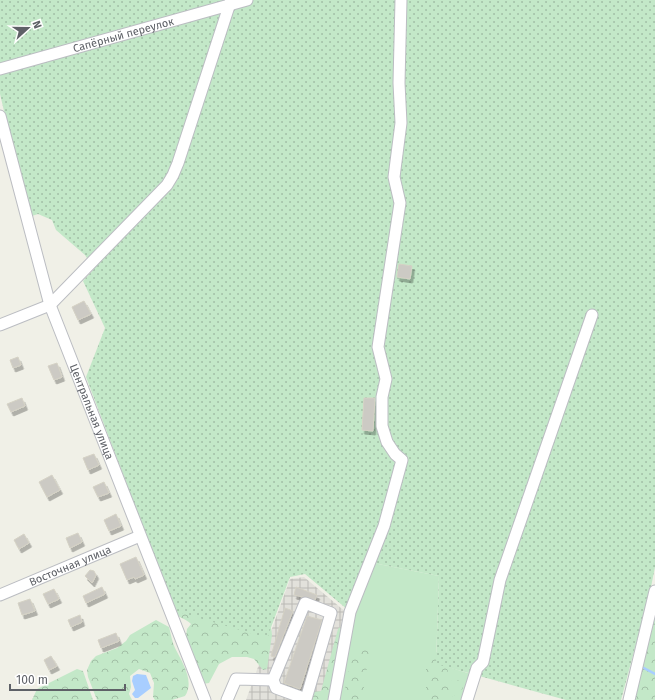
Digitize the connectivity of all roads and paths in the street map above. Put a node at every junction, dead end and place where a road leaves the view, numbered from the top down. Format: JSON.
{"nodes":[{"id":1,"x":247,"y":0,"type":"edge"},
{"id":2,"x":401,"y":0,"type":"edge"},
{"id":3,"x":230,"y":1,"type":"edge"},
{"id":4,"x":0,"y":69,"type":"edge"},
{"id":5,"x":0,"y":116,"type":"edge"},
{"id":6,"x":50,"y":305,"type":"junction"},
{"id":7,"x":592,"y":315,"type":"dead end"},
{"id":8,"x":0,"y":325,"type":"edge"},
{"id":9,"x":140,"y":536,"type":"junction"},
{"id":10,"x":655,"y":591,"type":"edge"},
{"id":11,"x":0,"y":595,"type":"edge"},
{"id":12,"x":273,"y":680,"type":"junction"},
{"id":13,"x":205,"y":700,"type":"edge"},
{"id":14,"x":227,"y":700,"type":"edge"},
{"id":15,"x":334,"y":700,"type":"edge"},
{"id":16,"x":467,"y":700,"type":"edge"},
{"id":17,"x":629,"y":700,"type":"edge"}],
"edges":[{"from":1,"to":3,"type":"street","name":"Сапёрный переулок"},
{"from":2,"to":15,"type":"street"},
{"from":3,"to":4,"type":"street","name":"Сапёрный переулок"},
{"from":3,"to":6,"type":"street"},
{"from":5,"to":6,"type":"street","name":"Центральная улица"},
{"from":6,"to":8,"type":"street"},
{"from":6,"to":9,"type":"street","name":"Центральная улица"},
{"from":7,"to":16,"type":"street"},
{"from":9,"to":11,"type":"street","name":"Восточная улица"},
{"from":9,"to":13,"type":"street","name":"Центральная улица"},
{"from":10,"to":17,"type":"street"},
{"from":12,"to":12,"type":"street"},
{"from":12,"to":14,"type":"street"}]}
